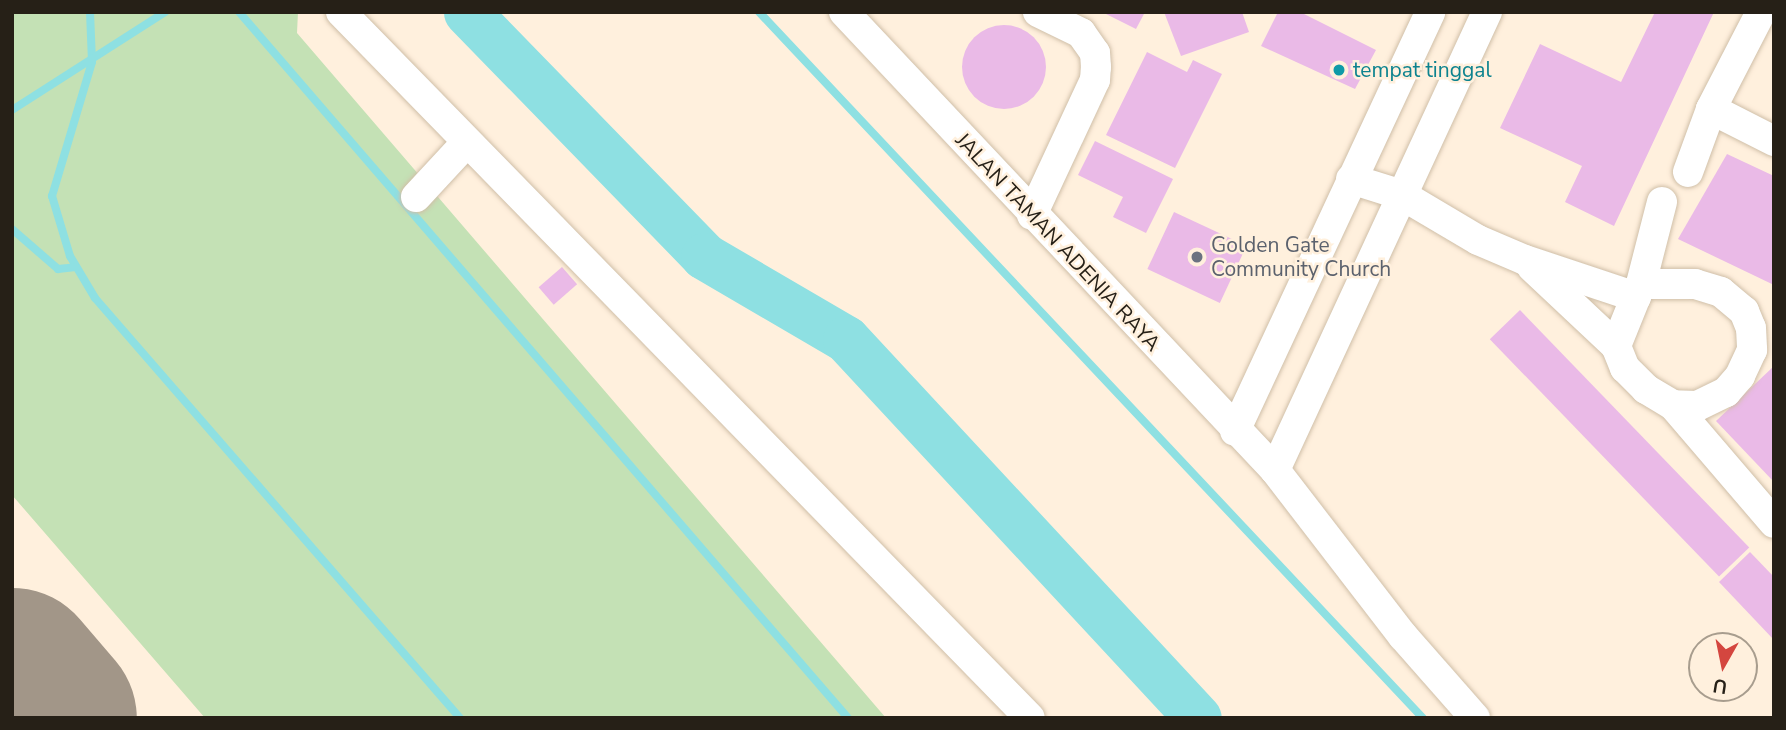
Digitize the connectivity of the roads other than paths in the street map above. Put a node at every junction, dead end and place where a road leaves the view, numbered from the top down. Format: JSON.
{"nodes":[{"id":1,"x":341,"y":12,"type":"edge"},
{"id":2,"x":844,"y":12,"type":"edge"},
{"id":3,"x":1038,"y":12,"type":"edge"},
{"id":4,"x":1430,"y":12,"type":"edge"},
{"id":5,"x":1487,"y":12,"type":"edge"},
{"id":6,"x":1761,"y":12,"type":"edge"},
{"id":7,"x":1711,"y":109,"type":"junction"},
{"id":8,"x":1774,"y":141,"type":"edge"},
{"id":9,"x":466,"y":142,"type":"junction"},
{"id":10,"x":1688,"y":172,"type":"dead end"},
{"id":11,"x":1351,"y":179,"type":"junction"},
{"id":12,"x":1402,"y":195,"type":"junction"},
{"id":13,"x":416,"y":197,"type":"dead end"},
{"id":14,"x":1662,"y":202,"type":"dead end"},
{"id":15,"x":1032,"y":215,"type":"junction"},
{"id":16,"x":1525,"y":260,"type":"junction"},
{"id":17,"x":1639,"y":290,"type":"junction"},
{"id":18,"x":1762,"y":332,"type":"edge"},
{"id":19,"x":1616,"y":346,"type":"junction"},
{"id":20,"x":1673,"y":405,"type":"junction"},
{"id":21,"x":1235,"y":431,"type":"junction"},
{"id":22,"x":1275,"y":470,"type":"junction"},
{"id":23,"x":1774,"y":523,"type":"edge"},
{"id":24,"x":1030,"y":718,"type":"edge"},
{"id":25,"x":1475,"y":718,"type":"edge"}],
"edges":[{"from":1,"to":9,"type":"street"},
{"from":2,"to":15,"type":"street","name":"JALAN TAMAN ADENIA RAYA"},
{"from":3,"to":15,"type":"street"},
{"from":4,"to":11,"type":"street"},
{"from":5,"to":12,"type":"street"},
{"from":6,"to":7,"type":"street"},
{"from":7,"to":8,"type":"street"},
{"from":7,"to":10,"type":"street"},
{"from":9,"to":13,"type":"street"},
{"from":9,"to":24,"type":"street"},
{"from":11,"to":12,"type":"street"},
{"from":11,"to":21,"type":"street"},
{"from":12,"to":16,"type":"street"},
{"from":12,"to":22,"type":"street"},
{"from":14,"to":17,"type":"street"},
{"from":15,"to":21,"type":"street","name":"JALAN TAMAN ADENIA RAYA"},
{"from":16,"to":17,"type":"street"},
{"from":16,"to":19,"type":"street"},
{"from":17,"to":18,"type":"street"},
{"from":17,"to":19,"type":"street"},
{"from":18,"to":20,"type":"street"},
{"from":19,"to":20,"type":"street"},
{"from":20,"to":23,"type":"street"},
{"from":21,"to":22,"type":"street","name":"JALAN TAMAN ADENIA RAYA"},
{"from":22,"to":25,"type":"street","name":"JALAN TAMAN ADENIA RAYA"}]}
